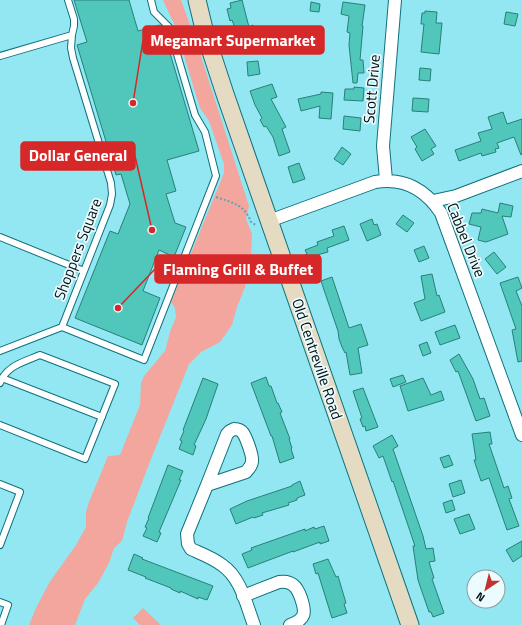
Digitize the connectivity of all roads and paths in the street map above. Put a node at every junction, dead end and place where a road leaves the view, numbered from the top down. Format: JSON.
{"nodes":[{"id":1,"x":68,"y":0,"type":"edge"},
{"id":2,"x":151,"y":0,"type":"edge"},
{"id":3,"x":197,"y":0,"type":"edge"},
{"id":4,"x":395,"y":0,"type":"edge"},
{"id":5,"x":72,"y":36,"type":"junction"},
{"id":6,"x":0,"y":56,"type":"edge"},
{"id":7,"x":522,"y":172,"type":"edge"},
{"id":8,"x":386,"y":180,"type":"junction"},
{"id":9,"x":209,"y":194,"type":"junction"},
{"id":10,"x":433,"y":201,"type":"junction"},
{"id":11,"x":268,"y":221,"type":"junction"},
{"id":12,"x":0,"y":237,"type":"edge"},
{"id":13,"x":84,"y":271,"type":"junction"},
{"id":14,"x":62,"y":328,"type":"junction"},
{"id":15,"x":0,"y":351,"type":"edge"},
{"id":16,"x":1,"y":380,"type":"edge"},
{"id":17,"x":102,"y":417,"type":"junction"},
{"id":18,"x":0,"y":425,"type":"edge"},
{"id":19,"x":522,"y":435,"type":"edge"},
{"id":20,"x":0,"y":484,"type":"edge"},
{"id":21,"x":207,"y":485,"type":"junction"},
{"id":22,"x":0,"y":546,"type":"edge"},
{"id":23,"x":243,"y":596,"type":"junction"},
{"id":24,"x":0,"y":602,"type":"edge"},
{"id":25,"x":1,"y":625,"type":"edge"},
{"id":26,"x":254,"y":625,"type":"edge"},
{"id":27,"x":290,"y":625,"type":"edge"},
{"id":28,"x":410,"y":625,"type":"edge"}],
"edges":[{"from":1,"to":5,"type":"lane","name":"Shoppers Square"},
{"from":2,"to":9,"type":"lane"},
{"from":3,"to":11,"type":"street","name":"Old Centreville Road"},
{"from":4,"to":8,"type":"street","name":"Scott Drive"},
{"from":5,"to":6,"type":"lane"},
{"from":5,"to":13,"type":"lane","name":"Shoppers Square"},
{"from":7,"to":10,"type":"street"},
{"from":8,"to":10,"type":"street","name":"Cabbel Drive"},
{"from":8,"to":11,"type":"street","name":"Cabbel Drive"},
{"from":9,"to":11,"type":"path"},
{"from":9,"to":14,"type":"lane"},
{"from":10,"to":19,"type":"street","name":"Cabbel Drive"},
{"from":11,"to":28,"type":"street","name":"Old Centreville Road"},
{"from":12,"to":13,"type":"lane"},
{"from":13,"to":14,"type":"lane","name":"Shoppers Square"},
{"from":14,"to":15,"type":"lane"},
{"from":16,"to":17,"type":"lane"},
{"from":16,"to":17,"type":"lane"},
{"from":17,"to":18,"type":"lane"},
{"from":20,"to":22,"type":"lane"},
{"from":21,"to":21,"type":"street"},
{"from":21,"to":23,"type":"street"},
{"from":23,"to":26,"type":"street"},
{"from":23,"to":27,"type":"street"},
{"from":24,"to":25,"type":"lane"}]}
